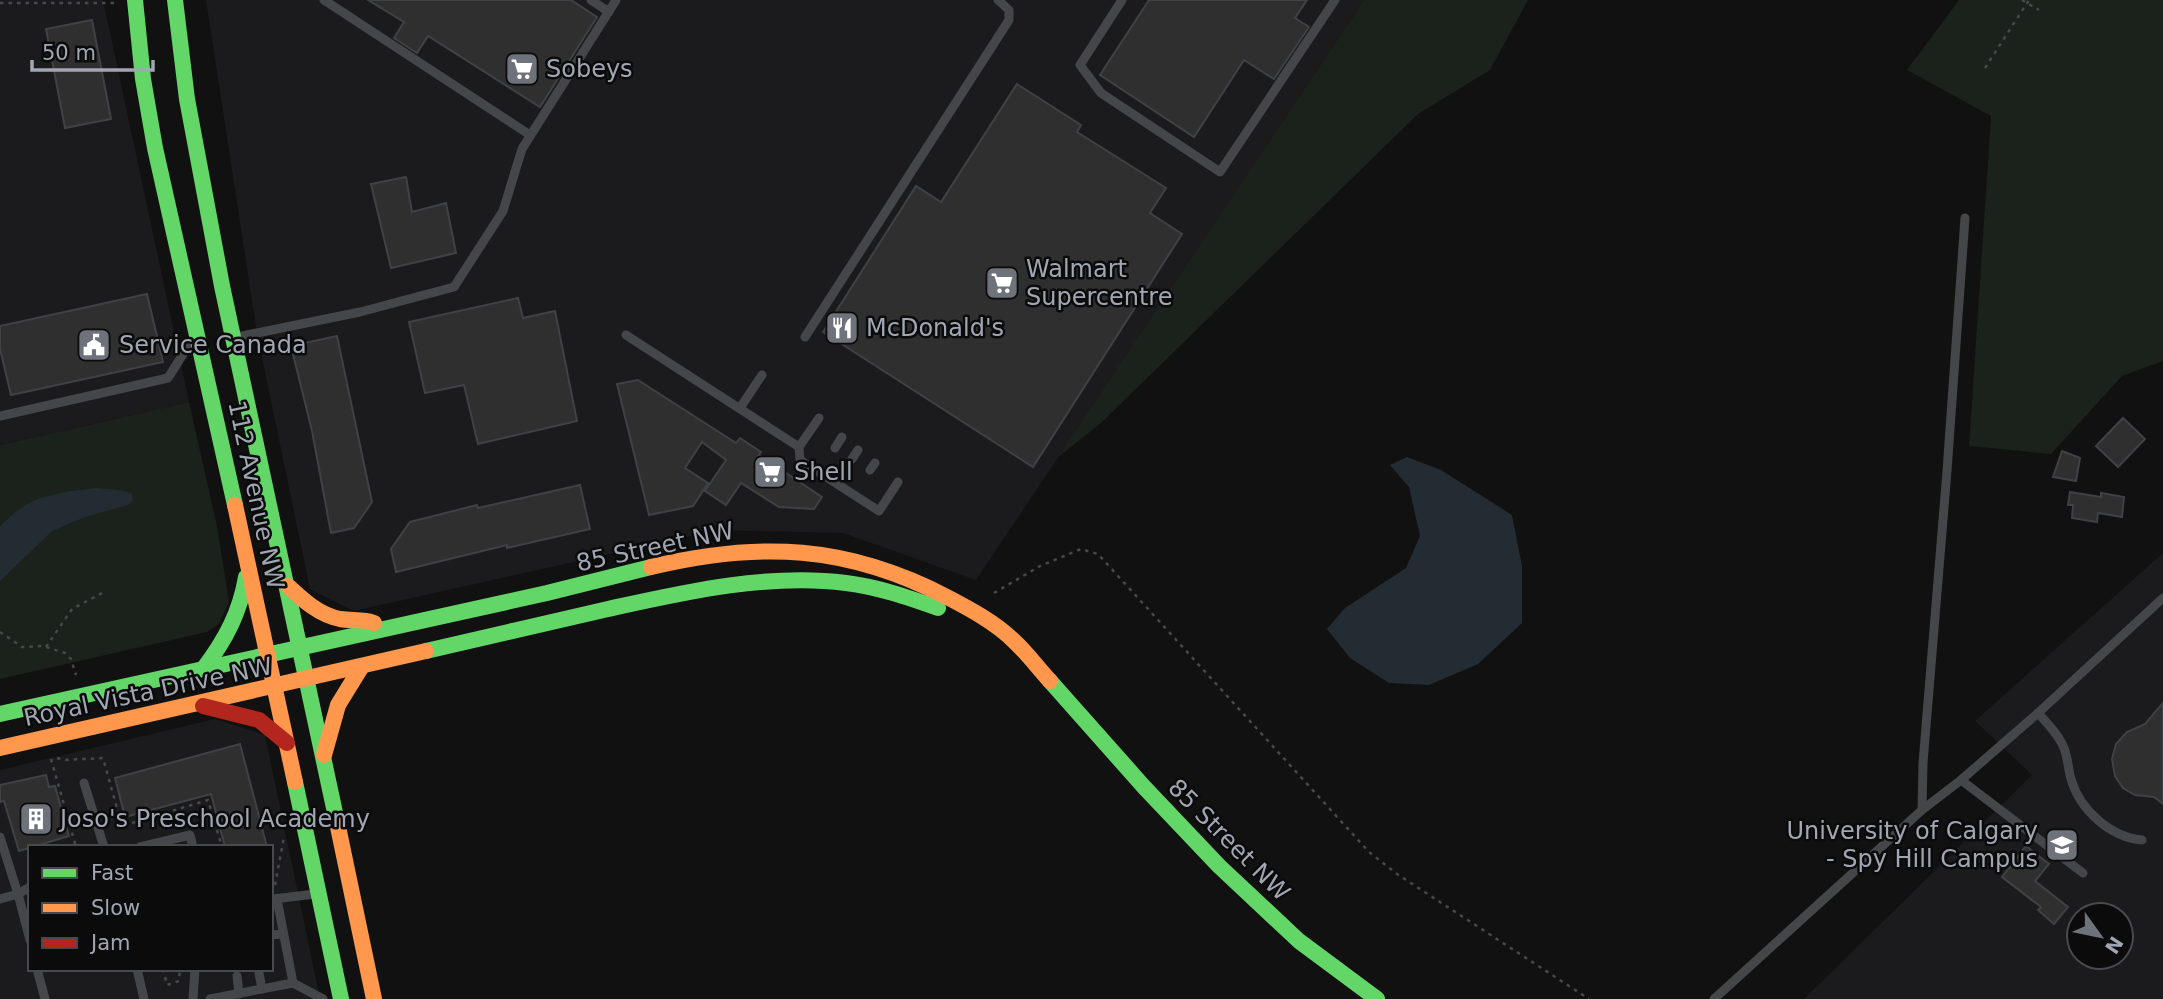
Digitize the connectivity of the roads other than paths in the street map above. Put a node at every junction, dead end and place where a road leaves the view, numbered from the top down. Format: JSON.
{"nodes":[{"id":1,"x":135,"y":0,"type":"edge"},
{"id":2,"x":175,"y":0,"type":"edge"},
{"id":3,"x":324,"y":0,"type":"edge"},
{"id":4,"x":591,"y":0,"type":"edge"},
{"id":5,"x":616,"y":0,"type":"edge"},
{"id":6,"x":998,"y":0,"type":"edge"},
{"id":7,"x":1122,"y":0,"type":"edge"},
{"id":8,"x":1335,"y":0,"type":"edge"},
{"id":9,"x":609,"y":12,"type":"junction"},
{"id":10,"x":530,"y":135,"type":"junction"},
{"id":11,"x":1965,"y":218,"type":"dead end"},
{"id":12,"x":196,"y":332,"type":"junction"},
{"id":13,"x":626,"y":335,"type":"dead end"},
{"id":14,"x":805,"y":337,"type":"dead end"},
{"id":15,"x":233,"y":338,"type":"junction"},
{"id":16,"x":762,"y":375,"type":"dead end"},
{"id":17,"x":740,"y":408,"type":"junction"},
{"id":18,"x":0,"y":416,"type":"edge"},
{"id":19,"x":819,"y":418,"type":"dead end"},
{"id":20,"x":842,"y":437,"type":"dead end"},
{"id":21,"x":799,"y":447,"type":"junction"},
{"id":22,"x":835,"y":448,"type":"dead end"},
{"id":23,"x":858,"y":450,"type":"dead end"},
{"id":24,"x":852,"y":459,"type":"dead end"},
{"id":25,"x":898,"y":482,"type":"dead end"},
{"id":26,"x":248,"y":565,"type":"junction"},
{"id":27,"x":288,"y":586,"type":"junction"},
{"id":28,"x":2163,"y":598,"type":"edge"},
{"id":29,"x":382,"y":627,"type":"junction"},
{"id":30,"x":299,"y":648,"type":"junction"},
{"id":31,"x":267,"y":655,"type":"junction"},
{"id":32,"x":362,"y":666,"type":"junction"},
{"id":33,"x":204,"y":668,"type":"junction"},
{"id":34,"x":306,"y":680,"type":"junction"},
{"id":35,"x":274,"y":687,"type":"junction"},
{"id":36,"x":1065,"y":697,"type":"junction"},
{"id":37,"x":194,"y":705,"type":"junction"},
{"id":38,"x":3,"y":711,"type":"edge"},
{"id":39,"x":2038,"y":713,"type":"junction"},
{"id":40,"x":287,"y":743,"type":"junction"},
{"id":41,"x":0,"y":747,"type":"edge"},
{"id":42,"x":323,"y":757,"type":"junction"},
{"id":43,"x":1961,"y":780,"type":"junction"},
{"id":44,"x":84,"y":783,"type":"dead end"},
{"id":45,"x":1922,"y":810,"type":"junction"},
{"id":46,"x":0,"y":837,"type":"edge"},
{"id":47,"x":2142,"y":840,"type":"dead end"},
{"id":48,"x":103,"y":845,"type":"edge"},
{"id":49,"x":148,"y":845,"type":"edge"},
{"id":50,"x":192,"y":845,"type":"edge"},
{"id":51,"x":2083,"y":873,"type":"dead end"},
{"id":52,"x":28,"y":888,"type":"edge"},
{"id":53,"x":319,"y":893,"type":"junction"},
{"id":54,"x":18,"y":894,"type":"junction"},
{"id":55,"x":28,"y":895,"type":"edge"},
{"id":56,"x":0,"y":899,"type":"edge"},
{"id":57,"x":274,"y":899,"type":"edge"},
{"id":58,"x":28,"y":932,"type":"edge"},
{"id":59,"x":283,"y":934,"type":"junction"},
{"id":60,"x":273,"y":935,"type":"edge"},
{"id":61,"x":38,"y":971,"type":"edge"},
{"id":62,"x":137,"y":971,"type":"edge"},
{"id":63,"x":195,"y":971,"type":"edge"},
{"id":64,"x":259,"y":973,"type":"dead end"},
{"id":65,"x":237,"y":976,"type":"dead end"},
{"id":66,"x":293,"y":983,"type":"junction"},
{"id":67,"x":262,"y":989,"type":"junction"},
{"id":68,"x":243,"y":995,"type":"edge"},
{"id":69,"x":45,"y":999,"type":"edge"},
{"id":70,"x":144,"y":999,"type":"edge"},
{"id":71,"x":193,"y":999,"type":"edge"},
{"id":72,"x":210,"y":999,"type":"edge"},
{"id":73,"x":323,"y":999,"type":"edge"},
{"id":74,"x":341,"y":999,"type":"edge"},
{"id":75,"x":374,"y":999,"type":"edge"},
{"id":76,"x":1377,"y":999,"type":"edge"},
{"id":77,"x":1714,"y":999,"type":"edge"}],
"edges":[{"from":1,"to":12,"type":"street","name":"112 Avenue NW"},
{"from":2,"to":15,"type":"street","name":"112 Avenue NW"},
{"from":3,"to":10,"type":"lane"},
{"from":4,"to":9,"type":"lane"},
{"from":5,"to":9,"type":"lane"},
{"from":6,"to":14,"type":"lane"},
{"from":7,"to":8,"type":"lane"},
{"from":9,"to":10,"type":"lane"},
{"from":10,"to":15,"type":"lane"},
{"from":11,"to":45,"type":"lane"},
{"from":12,"to":18,"type":"lane"},
{"from":12,"to":26,"type":"street","name":"112 Avenue NW"},
{"from":13,"to":17,"type":"lane"},
{"from":15,"to":27,"type":"street","name":"112 Avenue NW"},
{"from":16,"to":17,"type":"lane"},
{"from":17,"to":21,"type":"lane"},
{"from":19,"to":21,"type":"lane"},
{"from":20,"to":22,"type":"lane"},
{"from":21,"to":25,"type":"lane"},
{"from":23,"to":24,"type":"lane"},
{"from":26,"to":31,"type":"street","name":"112 Avenue NW"},
{"from":26,"to":33,"type":"street"},
{"from":27,"to":29,"type":"street"},
{"from":27,"to":30,"type":"street","name":"112 Avenue NW"},
{"from":28,"to":39,"type":"lane"},
{"from":29,"to":30,"type":"street","name":"85 Street NW"},
{"from":29,"to":36,"type":"street","name":"85 Street NW"},
{"from":30,"to":31,"type":"street","name":"Royal Vista Drive NW"},
{"from":30,"to":34,"type":"street","name":"112 Avenue NW"},
{"from":31,"to":33,"type":"street","name":"Royal Vista Drive NW"},
{"from":31,"to":35,"type":"street","name":"112 Avenue NW"},
{"from":32,"to":34,"type":"street","name":"85 Street NW"},
{"from":32,"to":36,"type":"street","name":"85 Street NW"},
{"from":32,"to":42,"type":"street"},
{"from":33,"to":38,"type":"street","name":"Royal Vista Drive NW"},
{"from":34,"to":35,"type":"street","name":"Royal Vista Drive NW"},
{"from":34,"to":42,"type":"street","name":"112 Avenue NW"},
{"from":35,"to":37,"type":"street","name":"Royal Vista Drive NW"},
{"from":35,"to":40,"type":"street","name":"112 Avenue NW"},
{"from":36,"to":76,"type":"street","name":"85 Street NW"},
{"from":37,"to":40,"type":"street"},
{"from":37,"to":41,"type":"street","name":"Royal Vista Drive NW"},
{"from":39,"to":43,"type":"lane"},
{"from":39,"to":47,"type":"lane"},
{"from":40,"to":53,"type":"street","name":"112 Avenue NW"},
{"from":42,"to":75,"type":"street","name":"112 Avenue NW"},
{"from":43,"to":45,"type":"lane"},
{"from":43,"to":51,"type":"lane"},
{"from":44,"to":48,"type":"lane"},
{"from":45,"to":77,"type":"lane"},
{"from":46,"to":54,"type":"lane"},
{"from":49,"to":50,"type":"lane"},
{"from":52,"to":54,"type":"lane"},
{"from":53,"to":57,"type":"lane"},
{"from":53,"to":74,"type":"street","name":"112 Avenue NW"},
{"from":54,"to":55,"type":"lane"},
{"from":54,"to":56,"type":"lane"},
{"from":54,"to":58,"type":"lane"},
{"from":57,"to":59,"type":"lane"},
{"from":59,"to":60,"type":"lane"},
{"from":59,"to":66,"type":"lane"},
{"from":61,"to":69,"type":"lane"},
{"from":62,"to":70,"type":"lane"},
{"from":63,"to":71,"type":"lane"},
{"from":64,"to":67,"type":"lane"},
{"from":65,"to":68,"type":"lane"},
{"from":66,"to":67,"type":"lane"},
{"from":66,"to":73,"type":"lane"},
{"from":67,"to":68,"type":"lane"},
{"from":68,"to":72,"type":"lane"}]}
